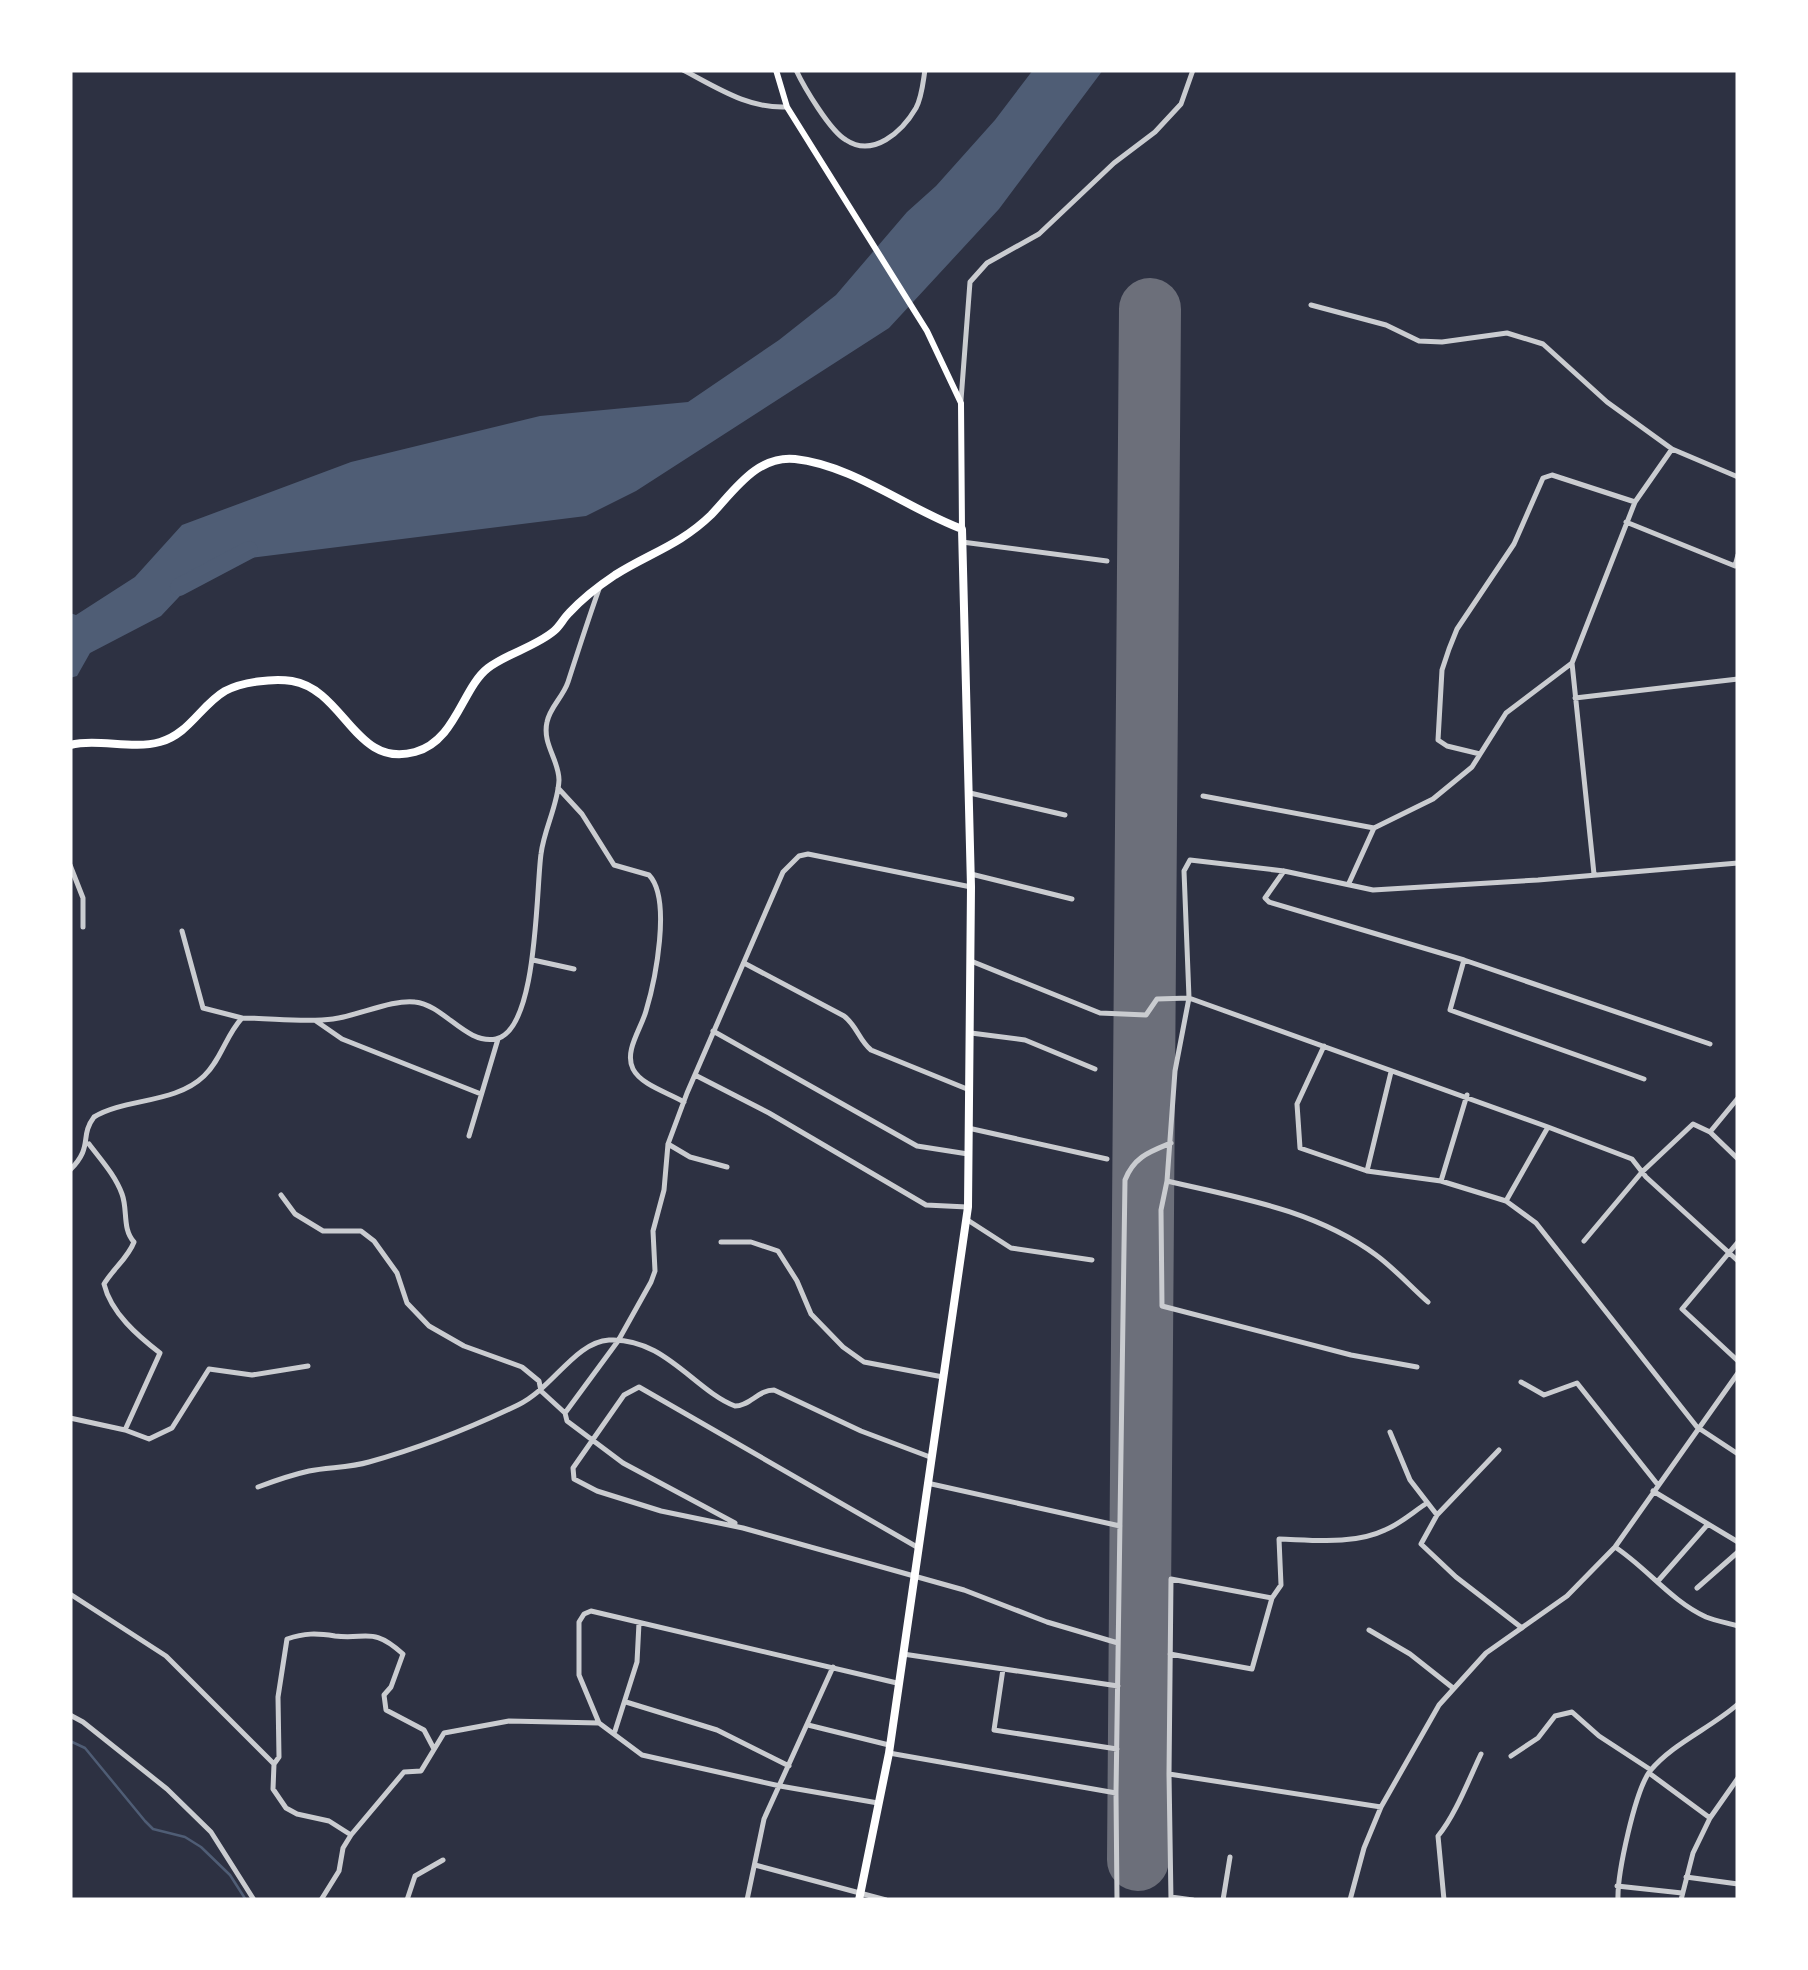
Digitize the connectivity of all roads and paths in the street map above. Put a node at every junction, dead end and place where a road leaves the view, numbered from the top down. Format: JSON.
{"nodes":[{"id":1,"x":683,"y":70,"type":"edge"},
{"id":2,"x":776,"y":70,"type":"edge"},
{"id":3,"x":796,"y":70,"type":"edge"},
{"id":4,"x":925,"y":70,"type":"edge"},
{"id":5,"x":1193,"y":70,"type":"edge"},
{"id":6,"x":787,"y":107,"type":"junction"},
{"id":7,"x":1311,"y":305,"type":"dead end"},
{"id":8,"x":960,"y":404,"type":"junction"},
{"id":9,"x":1672,"y":448,"type":"junction"},
{"id":10,"x":1738,"y":476,"type":"edge"},
{"id":11,"x":1635,"y":502,"type":"junction"},
{"id":12,"x":1626,"y":522,"type":"junction"},
{"id":13,"x":962,"y":529,"type":"junction"},
{"id":14,"x":962,"y":542,"type":"junction"},
{"id":15,"x":1738,"y":555,"type":"edge"},
{"id":16,"x":1107,"y":561,"type":"dead end"},
{"id":17,"x":599,"y":589,"type":"junction"},
{"id":18,"x":1572,"y":664,"type":"junction"},
{"id":19,"x":1738,"y":679,"type":"edge"},
{"id":20,"x":1575,"y":698,"type":"junction"},
{"id":21,"x":70,"y":746,"type":"edge"},
{"id":22,"x":1480,"y":754,"type":"junction"},
{"id":23,"x":558,"y":788,"type":"junction"},
{"id":24,"x":967,"y":792,"type":"junction"},
{"id":25,"x":1203,"y":796,"type":"dead end"},
{"id":26,"x":1065,"y":815,"type":"dead end"},
{"id":27,"x":1374,"y":828,"type":"junction"},
{"id":28,"x":1738,"y":863,"type":"edge"},
{"id":29,"x":70,"y":865,"type":"edge"},
{"id":30,"x":1284,"y":870,"type":"junction"},
{"id":31,"x":971,"y":874,"type":"junction"},
{"id":32,"x":1594,"y":876,"type":"junction"},
{"id":33,"x":1349,"y":883,"type":"junction"},
{"id":34,"x":971,"y":887,"type":"junction"},
{"id":35,"x":1072,"y":899,"type":"dead end"},
{"id":36,"x":82,"y":927,"type":"dead end"},
{"id":37,"x":182,"y":931,"type":"dead end"},
{"id":38,"x":533,"y":960,"type":"junction"},
{"id":39,"x":970,"y":960,"type":"junction"},
{"id":40,"x":1464,"y":960,"type":"junction"},
{"id":41,"x":744,"y":963,"type":"junction"},
{"id":42,"x":574,"y":969,"type":"dead end"},
{"id":43,"x":1189,"y":998,"type":"junction"},
{"id":44,"x":242,"y":1018,"type":"junction"},
{"id":45,"x":313,"y":1019,"type":"junction"},
{"id":46,"x":714,"y":1031,"type":"junction"},
{"id":47,"x":968,"y":1033,"type":"junction"},
{"id":48,"x":498,"y":1039,"type":"junction"},
{"id":49,"x":1710,"y":1044,"type":"dead end"},
{"id":50,"x":1324,"y":1046,"type":"junction"},
{"id":51,"x":1095,"y":1068,"type":"dead end"},
{"id":52,"x":1391,"y":1071,"type":"junction"},
{"id":53,"x":695,"y":1075,"type":"junction"},
{"id":54,"x":1644,"y":1079,"type":"dead end"},
{"id":55,"x":967,"y":1088,"type":"junction"},
{"id":56,"x":482,"y":1094,"type":"junction"},
{"id":57,"x":1466,"y":1096,"type":"junction"},
{"id":58,"x":1738,"y":1098,"type":"edge"},
{"id":59,"x":685,"y":1102,"type":"junction"},
{"id":60,"x":1548,"y":1127,"type":"junction"},
{"id":61,"x":968,"y":1128,"type":"junction"},
{"id":62,"x":1710,"y":1132,"type":"junction"},
{"id":63,"x":469,"y":1136,"type":"dead end"},
{"id":64,"x":87,"y":1142,"type":"junction"},
{"id":65,"x":668,"y":1144,"type":"junction"},
{"id":66,"x":1170,"y":1144,"type":"junction"},
{"id":67,"x":968,"y":1154,"type":"junction"},
{"id":68,"x":1107,"y":1159,"type":"dead end"},
{"id":69,"x":1738,"y":1160,"type":"edge"},
{"id":70,"x":727,"y":1167,"type":"dead end"},
{"id":71,"x":70,"y":1170,"type":"edge"},
{"id":72,"x":1367,"y":1171,"type":"junction"},
{"id":73,"x":1642,"y":1172,"type":"junction"},
{"id":74,"x":1441,"y":1181,"type":"junction"},
{"id":75,"x":1167,"y":1182,"type":"junction"},
{"id":76,"x":281,"y":1195,"type":"dead end"},
{"id":77,"x":1506,"y":1202,"type":"junction"},
{"id":78,"x":968,"y":1207,"type":"junction"},
{"id":79,"x":966,"y":1219,"type":"junction"},
{"id":80,"x":1584,"y":1241,"type":"dead end"},
{"id":81,"x":722,"y":1242,"type":"dead end"},
{"id":82,"x":1738,"y":1242,"type":"edge"},
{"id":83,"x":1729,"y":1253,"type":"junction"},
{"id":84,"x":1092,"y":1260,"type":"dead end"},
{"id":85,"x":1738,"y":1262,"type":"edge"},
{"id":86,"x":1428,"y":1302,"type":"dead end"},
{"id":87,"x":618,"y":1341,"type":"junction"},
{"id":88,"x":1738,"y":1361,"type":"edge"},
{"id":89,"x":308,"y":1366,"type":"dead end"},
{"id":90,"x":1417,"y":1367,"type":"dead end"},
{"id":91,"x":1738,"y":1372,"type":"edge"},
{"id":92,"x":943,"y":1376,"type":"junction"},
{"id":93,"x":1521,"y":1382,"type":"dead end"},
{"id":94,"x":541,"y":1391,"type":"junction"},
{"id":95,"x":565,"y":1413,"type":"junction"},
{"id":96,"x":70,"y":1418,"type":"edge"},
{"id":97,"x":1697,"y":1427,"type":"junction"},
{"id":98,"x":125,"y":1430,"type":"junction"},
{"id":99,"x":1390,"y":1432,"type":"dead end"},
{"id":100,"x":592,"y":1440,"type":"junction"},
{"id":101,"x":1499,"y":1450,"type":"dead end"},
{"id":102,"x":1738,"y":1454,"type":"edge"},
{"id":103,"x":930,"y":1457,"type":"junction"},
{"id":104,"x":926,"y":1482,"type":"junction"},
{"id":105,"x":258,"y":1487,"type":"dead end"},
{"id":106,"x":1656,"y":1488,"type":"junction"},
{"id":107,"x":1427,"y":1503,"type":"junction"},
{"id":108,"x":1437,"y":1515,"type":"junction"},
{"id":109,"x":1708,"y":1524,"type":"junction"},
{"id":110,"x":1120,"y":1526,"type":"junction"},
{"id":111,"x":743,"y":1528,"type":"junction"},
{"id":112,"x":1738,"y":1542,"type":"edge"},
{"id":113,"x":917,"y":1547,"type":"junction"},
{"id":114,"x":1616,"y":1547,"type":"junction"},
{"id":115,"x":1738,"y":1552,"type":"edge"},
{"id":116,"x":912,"y":1577,"type":"junction"},
{"id":117,"x":1658,"y":1581,"type":"junction"},
{"id":118,"x":1697,"y":1588,"type":"dead end"},
{"id":119,"x":70,"y":1594,"type":"edge"},
{"id":120,"x":1272,"y":1598,"type":"junction"},
{"id":121,"x":639,"y":1622,"type":"junction"},
{"id":122,"x":1738,"y":1626,"type":"edge"},
{"id":123,"x":1522,"y":1628,"type":"junction"},
{"id":124,"x":1368,"y":1630,"type":"dead end"},
{"id":125,"x":1118,"y":1642,"type":"junction"},
{"id":126,"x":902,"y":1654,"type":"junction"},
{"id":127,"x":1170,"y":1654,"type":"junction"},
{"id":128,"x":833,"y":1666,"type":"junction"},
{"id":129,"x":1004,"y":1668,"type":"junction"},
{"id":130,"x":898,"y":1683,"type":"junction"},
{"id":131,"x":1118,"y":1686,"type":"junction"},
{"id":132,"x":1453,"y":1688,"type":"junction"},
{"id":133,"x":626,"y":1702,"type":"junction"},
{"id":134,"x":1738,"y":1704,"type":"edge"},
{"id":135,"x":70,"y":1715,"type":"edge"},
{"id":136,"x":599,"y":1722,"type":"junction"},
{"id":137,"x":808,"y":1725,"type":"junction"},
{"id":138,"x":615,"y":1732,"type":"junction"},
{"id":139,"x":434,"y":1749,"type":"junction"},
{"id":140,"x":889,"y":1749,"type":"junction"},
{"id":141,"x":1118,"y":1749,"type":"junction"},
{"id":142,"x":1481,"y":1754,"type":"dead end"},
{"id":143,"x":1511,"y":1756,"type":"dead end"},
{"id":144,"x":274,"y":1764,"type":"junction"},
{"id":145,"x":789,"y":1766,"type":"junction"},
{"id":146,"x":1650,"y":1772,"type":"junction"},
{"id":147,"x":1169,"y":1774,"type":"junction"},
{"id":148,"x":1738,"y":1778,"type":"edge"},
{"id":149,"x":780,"y":1786,"type":"junction"},
{"id":150,"x":1116,"y":1793,"type":"junction"},
{"id":151,"x":878,"y":1803,"type":"junction"},
{"id":152,"x":1381,"y":1807,"type":"junction"},
{"id":153,"x":1710,"y":1818,"type":"junction"},
{"id":154,"x":351,"y":1834,"type":"junction"},
{"id":155,"x":1230,"y":1857,"type":"dead end"},
{"id":156,"x":443,"y":1860,"type":"dead end"},
{"id":157,"x":754,"y":1865,"type":"junction"},
{"id":158,"x":1686,"y":1877,"type":"junction"},
{"id":159,"x":1738,"y":1884,"type":"edge"},
{"id":160,"x":1617,"y":1886,"type":"junction"},
{"id":161,"x":1681,"y":1896,"type":"edge"},
{"id":162,"x":859,"y":1898,"type":"edge"},
{"id":163,"x":1171,"y":1899,"type":"edge"},
{"id":164,"x":254,"y":1900,"type":"edge"},
{"id":165,"x":321,"y":1900,"type":"edge"},
{"id":166,"x":407,"y":1900,"type":"edge"},
{"id":167,"x":747,"y":1900,"type":"edge"},
{"id":168,"x":886,"y":1900,"type":"edge"},
{"id":169,"x":1118,"y":1900,"type":"edge"},
{"id":170,"x":1193,"y":1900,"type":"edge"},
{"id":171,"x":1223,"y":1900,"type":"edge"},
{"id":172,"x":1350,"y":1900,"type":"edge"},
{"id":173,"x":1444,"y":1900,"type":"edge"},
{"id":174,"x":1618,"y":1900,"type":"edge"}],
"edges":[{"from":1,"to":6,"type":"street"},
{"from":2,"to":6,"type":"main road"},
{"from":3,"to":4,"type":"street"},
{"from":5,"to":8,"type":"street"},
{"from":6,"to":8,"type":"main road"},
{"from":7,"to":9,"type":"street"},
{"from":8,"to":13,"type":"main road"},
{"from":9,"to":10,"type":"street"},
{"from":9,"to":11,"type":"street"},
{"from":11,"to":12,"type":"street"},
{"from":11,"to":22,"type":"street"},
{"from":12,"to":15,"type":"street"},
{"from":12,"to":18,"type":"street"},
{"from":13,"to":14,"type":"main road"},
{"from":13,"to":17,"type":"main road"},
{"from":14,"to":16,"type":"street"},
{"from":14,"to":24,"type":"main road"},
{"from":17,"to":21,"type":"main road"},
{"from":17,"to":23,"type":"street"},
{"from":18,"to":20,"type":"street"},
{"from":18,"to":22,"type":"street"},
{"from":19,"to":20,"type":"street"},
{"from":20,"to":32,"type":"street"},
{"from":22,"to":27,"type":"street"},
{"from":23,"to":38,"type":"street"},
{"from":23,"to":59,"type":"street"},
{"from":24,"to":26,"type":"street"},
{"from":24,"to":31,"type":"main road"},
{"from":25,"to":27,"type":"street"},
{"from":27,"to":33,"type":"street"},
{"from":28,"to":32,"type":"street"},
{"from":29,"to":36,"type":"street"},
{"from":30,"to":33,"type":"street"},
{"from":30,"to":40,"type":"street"},
{"from":30,"to":43,"type":"street"},
{"from":31,"to":34,"type":"main road"},
{"from":31,"to":35,"type":"street"},
{"from":32,"to":33,"type":"street"},
{"from":34,"to":39,"type":"main road"},
{"from":34,"to":41,"type":"street"},
{"from":37,"to":44,"type":"street"},
{"from":38,"to":42,"type":"street"},
{"from":38,"to":48,"type":"street"},
{"from":39,"to":43,"type":"street"},
{"from":39,"to":47,"type":"main road"},
{"from":40,"to":49,"type":"street"},
{"from":40,"to":54,"type":"street"},
{"from":41,"to":46,"type":"street"},
{"from":41,"to":55,"type":"street"},
{"from":43,"to":50,"type":"street"},
{"from":43,"to":66,"type":"street"},
{"from":44,"to":45,"type":"street"},
{"from":44,"to":64,"type":"street"},
{"from":45,"to":48,"type":"street"},
{"from":45,"to":56,"type":"street"},
{"from":46,"to":53,"type":"street"},
{"from":46,"to":67,"type":"street"},
{"from":47,"to":51,"type":"street"},
{"from":47,"to":55,"type":"main road"},
{"from":48,"to":56,"type":"street"},
{"from":50,"to":52,"type":"street"},
{"from":50,"to":72,"type":"street"},
{"from":52,"to":57,"type":"street"},
{"from":52,"to":72,"type":"street"},
{"from":53,"to":59,"type":"street"},
{"from":53,"to":78,"type":"street"},
{"from":55,"to":61,"type":"main road"},
{"from":56,"to":63,"type":"street"},
{"from":57,"to":60,"type":"street"},
{"from":57,"to":74,"type":"street"},
{"from":58,"to":62,"type":"street"},
{"from":59,"to":65,"type":"street"},
{"from":60,"to":73,"type":"street"},
{"from":60,"to":77,"type":"street"},
{"from":61,"to":67,"type":"main road"},
{"from":61,"to":68,"type":"street"},
{"from":62,"to":69,"type":"street"},
{"from":62,"to":73,"type":"street"},
{"from":64,"to":71,"type":"street"},
{"from":64,"to":98,"type":"street"},
{"from":65,"to":70,"type":"street"},
{"from":65,"to":87,"type":"street"},
{"from":66,"to":75,"type":"street"},
{"from":66,"to":110,"type":"street"},
{"from":67,"to":78,"type":"main road"},
{"from":72,"to":74,"type":"street"},
{"from":73,"to":80,"type":"street"},
{"from":73,"to":83,"type":"street"},
{"from":74,"to":77,"type":"street"},
{"from":75,"to":86,"type":"street"},
{"from":75,"to":90,"type":"street"},
{"from":76,"to":94,"type":"street"},
{"from":77,"to":97,"type":"street"},
{"from":78,"to":79,"type":"main road"},
{"from":79,"to":84,"type":"street"},
{"from":79,"to":92,"type":"main road"},
{"from":81,"to":92,"type":"street"},
{"from":82,"to":83,"type":"street"},
{"from":83,"to":85,"type":"street"},
{"from":83,"to":88,"type":"street"},
{"from":87,"to":94,"type":"street"},
{"from":87,"to":95,"type":"street"},
{"from":87,"to":103,"type":"street"},
{"from":89,"to":98,"type":"street"},
{"from":91,"to":97,"type":"street"},
{"from":92,"to":103,"type":"main road"},
{"from":93,"to":106,"type":"street"},
{"from":94,"to":95,"type":"street"},
{"from":94,"to":105,"type":"street"},
{"from":95,"to":100,"type":"street"},
{"from":96,"to":98,"type":"street"},
{"from":97,"to":102,"type":"street"},
{"from":97,"to":106,"type":"street"},
{"from":99,"to":107,"type":"street"},
{"from":100,"to":111,"type":"street"},
{"from":100,"to":111,"type":"street"},
{"from":100,"to":113,"type":"street"},
{"from":101,"to":108,"type":"street"},
{"from":103,"to":104,"type":"main road"},
{"from":104,"to":110,"type":"street"},
{"from":104,"to":113,"type":"main road"},
{"from":106,"to":109,"type":"street"},
{"from":106,"to":114,"type":"street"},
{"from":107,"to":108,"type":"street"},
{"from":107,"to":120,"type":"street"},
{"from":108,"to":123,"type":"street"},
{"from":109,"to":112,"type":"street"},
{"from":109,"to":117,"type":"street"},
{"from":110,"to":125,"type":"street"},
{"from":111,"to":116,"type":"street"},
{"from":113,"to":116,"type":"main road"},
{"from":114,"to":117,"type":"street"},
{"from":114,"to":123,"type":"street"},
{"from":115,"to":118,"type":"street"},
{"from":116,"to":125,"type":"street"},
{"from":116,"to":126,"type":"main road"},
{"from":117,"to":122,"type":"street"},
{"from":119,"to":144,"type":"street"},
{"from":120,"to":127,"type":"street"},
{"from":120,"to":127,"type":"street"},
{"from":121,"to":128,"type":"street"},
{"from":121,"to":133,"type":"street"},
{"from":121,"to":136,"type":"street"},
{"from":123,"to":132,"type":"street"},
{"from":124,"to":132,"type":"street"},
{"from":125,"to":131,"type":"street"},
{"from":126,"to":129,"type":"street"},
{"from":126,"to":130,"type":"main road"},
{"from":127,"to":147,"type":"street"},
{"from":128,"to":130,"type":"street"},
{"from":128,"to":137,"type":"street"},
{"from":129,"to":131,"type":"street"},
{"from":129,"to":141,"type":"street"},
{"from":130,"to":140,"type":"main road"},
{"from":131,"to":141,"type":"street"},
{"from":132,"to":152,"type":"street"},
{"from":133,"to":138,"type":"street"},
{"from":133,"to":145,"type":"street"},
{"from":134,"to":146,"type":"street"},
{"from":135,"to":164,"type":"street"},
{"from":136,"to":138,"type":"street"},
{"from":136,"to":139,"type":"street"},
{"from":137,"to":140,"type":"street"},
{"from":137,"to":145,"type":"street"},
{"from":138,"to":149,"type":"street"},
{"from":139,"to":144,"type":"street"},
{"from":139,"to":154,"type":"street"},
{"from":140,"to":150,"type":"street"},
{"from":140,"to":151,"type":"main road"},
{"from":141,"to":150,"type":"street"},
{"from":142,"to":173,"type":"street"},
{"from":143,"to":146,"type":"street"},
{"from":144,"to":154,"type":"street"},
{"from":145,"to":149,"type":"street"},
{"from":146,"to":153,"type":"street"},
{"from":146,"to":160,"type":"street"},
{"from":147,"to":152,"type":"street"},
{"from":147,"to":163,"type":"street"},
{"from":148,"to":153,"type":"street"},
{"from":149,"to":151,"type":"street"},
{"from":149,"to":157,"type":"street"},
{"from":150,"to":169,"type":"street"},
{"from":151,"to":162,"type":"main road"},
{"from":152,"to":172,"type":"street"},
{"from":153,"to":158,"type":"street"},
{"from":154,"to":165,"type":"street"},
{"from":155,"to":171,"type":"street"},
{"from":156,"to":166,"type":"street"},
{"from":157,"to":162,"type":"street"},
{"from":157,"to":167,"type":"street"},
{"from":158,"to":159,"type":"street"},
{"from":158,"to":161,"type":"street"},
{"from":160,"to":161,"type":"street"},
{"from":160,"to":174,"type":"street"},
{"from":162,"to":168,"type":"street"},
{"from":163,"to":170,"type":"street"}]}
